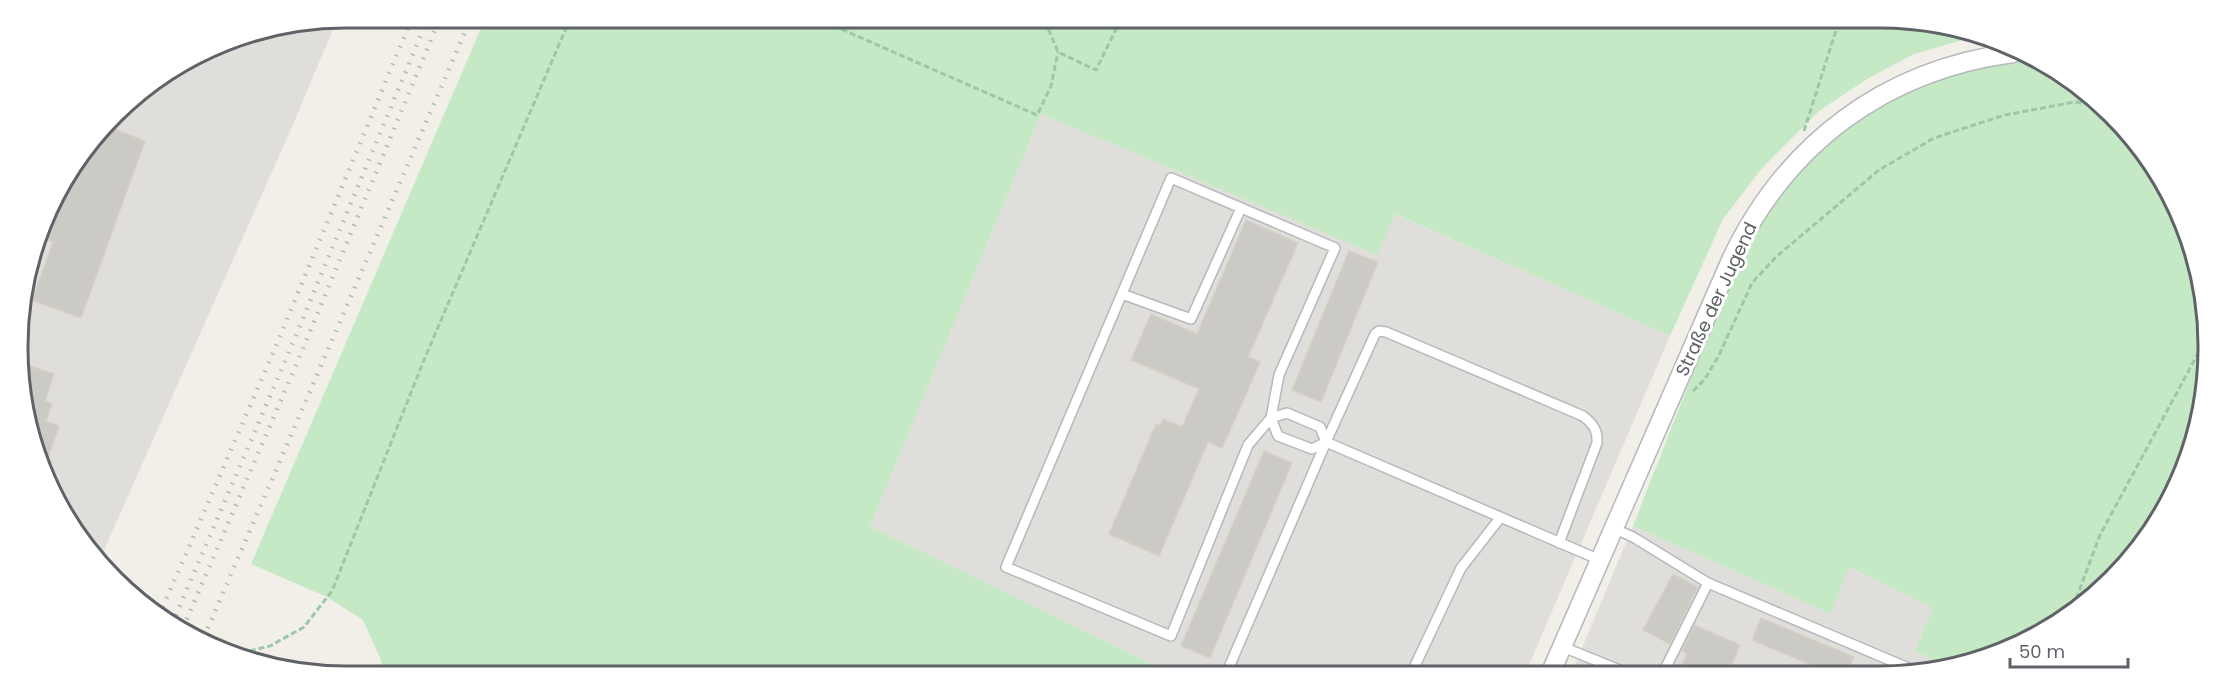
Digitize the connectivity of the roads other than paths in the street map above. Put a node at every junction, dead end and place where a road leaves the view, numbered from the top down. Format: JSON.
{"nodes":[{"id":1,"x":2005,"y":55,"type":"edge"},
{"id":2,"x":1241,"y":208,"type":"junction"},
{"id":3,"x":1122,"y":294,"type":"junction"},
{"id":4,"x":1271,"y":418,"type":"junction"},
{"id":5,"x":1326,"y":442,"type":"junction"},
{"id":6,"x":1500,"y":518,"type":"junction"},
{"id":7,"x":1613,"y":528,"type":"junction"},
{"id":8,"x":1559,"y":543,"type":"junction"},
{"id":9,"x":1600,"y":560,"type":"junction"},
{"id":10,"x":1708,"y":583,"type":"junction"},
{"id":11,"x":1563,"y":646,"type":"junction"},
{"id":12,"x":1901,"y":665,"type":"edge"},
{"id":13,"x":1230,"y":666,"type":"edge"},
{"id":14,"x":1415,"y":666,"type":"edge"},
{"id":15,"x":1554,"y":666,"type":"edge"},
{"id":16,"x":1612,"y":666,"type":"edge"},
{"id":17,"x":1666,"y":666,"type":"edge"}],
"edges":[{"from":1,"to":7,"type":"street","name":"Straße der Jugend"},
{"from":2,"to":3,"type":"lane"},
{"from":2,"to":3,"type":"lane"},
{"from":2,"to":4,"type":"lane"},
{"from":3,"to":4,"type":"lane"},
{"from":4,"to":5,"type":"lane"},
{"from":4,"to":5,"type":"lane"},
{"from":5,"to":6,"type":"lane"},
{"from":5,"to":8,"type":"lane"},
{"from":5,"to":13,"type":"lane"},
{"from":6,"to":8,"type":"lane"},
{"from":6,"to":14,"type":"lane"},
{"from":7,"to":9,"type":"street","name":"Straße der Jugend"},
{"from":7,"to":10,"type":"lane"},
{"from":8,"to":9,"type":"lane"},
{"from":9,"to":11,"type":"street","name":"Straße der Jugend"},
{"from":10,"to":12,"type":"lane"},
{"from":10,"to":17,"type":"lane"},
{"from":11,"to":15,"type":"street","name":"Straße der Jugend"},
{"from":11,"to":16,"type":"lane"}]}
